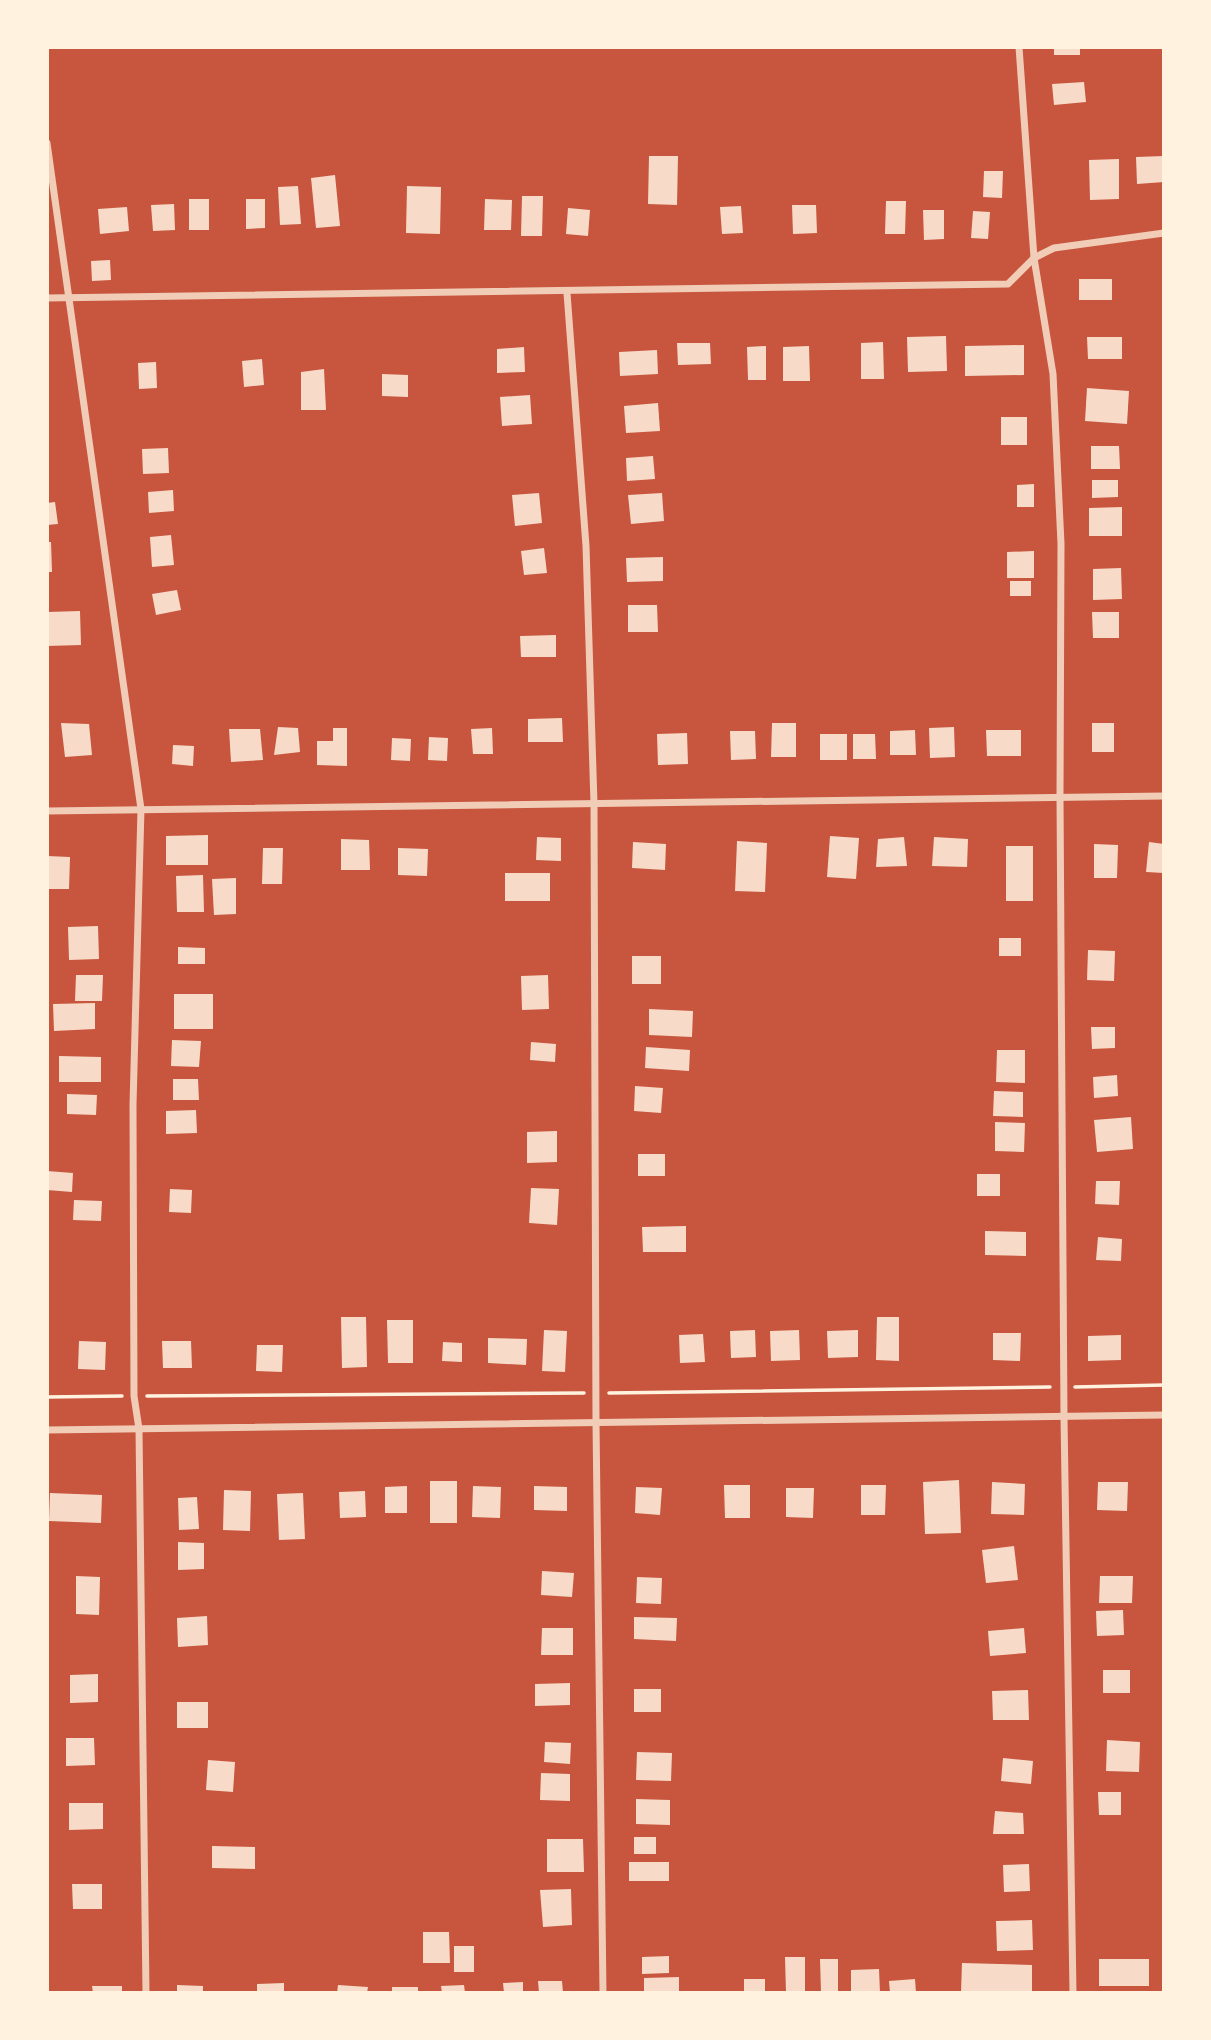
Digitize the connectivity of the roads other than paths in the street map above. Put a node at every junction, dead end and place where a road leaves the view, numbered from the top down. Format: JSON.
{"nodes":[{"id":1,"x":1019,"y":47,"type":"edge"},
{"id":2,"x":47,"y":143,"type":"edge"},
{"id":3,"x":1164,"y":233,"type":"edge"},
{"id":4,"x":1034,"y":258,"type":"junction"},
{"id":5,"x":566,"y":293,"type":"junction"},
{"id":6,"x":47,"y":298,"type":"edge"},
{"id":7,"x":69,"y":298,"type":"junction"},
{"id":8,"x":1164,"y":796,"type":"edge"},
{"id":9,"x":1060,"y":797,"type":"junction"},
{"id":10,"x":594,"y":804,"type":"junction"},
{"id":11,"x":141,"y":809,"type":"junction"},
{"id":12,"x":47,"y":811,"type":"edge"},
{"id":13,"x":1164,"y":1415,"type":"edge"},
{"id":14,"x":1065,"y":1417,"type":"junction"},
{"id":15,"x":596,"y":1423,"type":"junction"},
{"id":16,"x":139,"y":1429,"type":"junction"},
{"id":17,"x":47,"y":1430,"type":"edge"},
{"id":18,"x":146,"y":1993,"type":"edge"},
{"id":19,"x":603,"y":1993,"type":"edge"},
{"id":20,"x":1073,"y":1993,"type":"edge"}],
"edges":[{"from":1,"to":4,"type":"street"},
{"from":2,"to":7,"type":"street"},
{"from":3,"to":4,"type":"street"},
{"from":4,"to":5,"type":"street"},
{"from":4,"to":9,"type":"street"},
{"from":5,"to":7,"type":"street"},
{"from":5,"to":10,"type":"street"},
{"from":6,"to":7,"type":"street"},
{"from":7,"to":11,"type":"street"},
{"from":8,"to":9,"type":"street"},
{"from":9,"to":10,"type":"street"},
{"from":9,"to":14,"type":"street"},
{"from":10,"to":11,"type":"street"},
{"from":10,"to":15,"type":"street"},
{"from":11,"to":12,"type":"street"},
{"from":11,"to":16,"type":"street"},
{"from":13,"to":14,"type":"street"},
{"from":14,"to":15,"type":"street"},
{"from":14,"to":20,"type":"street"},
{"from":15,"to":16,"type":"street"},
{"from":15,"to":19,"type":"street"},
{"from":16,"to":17,"type":"street"},
{"from":16,"to":18,"type":"street"}]}
